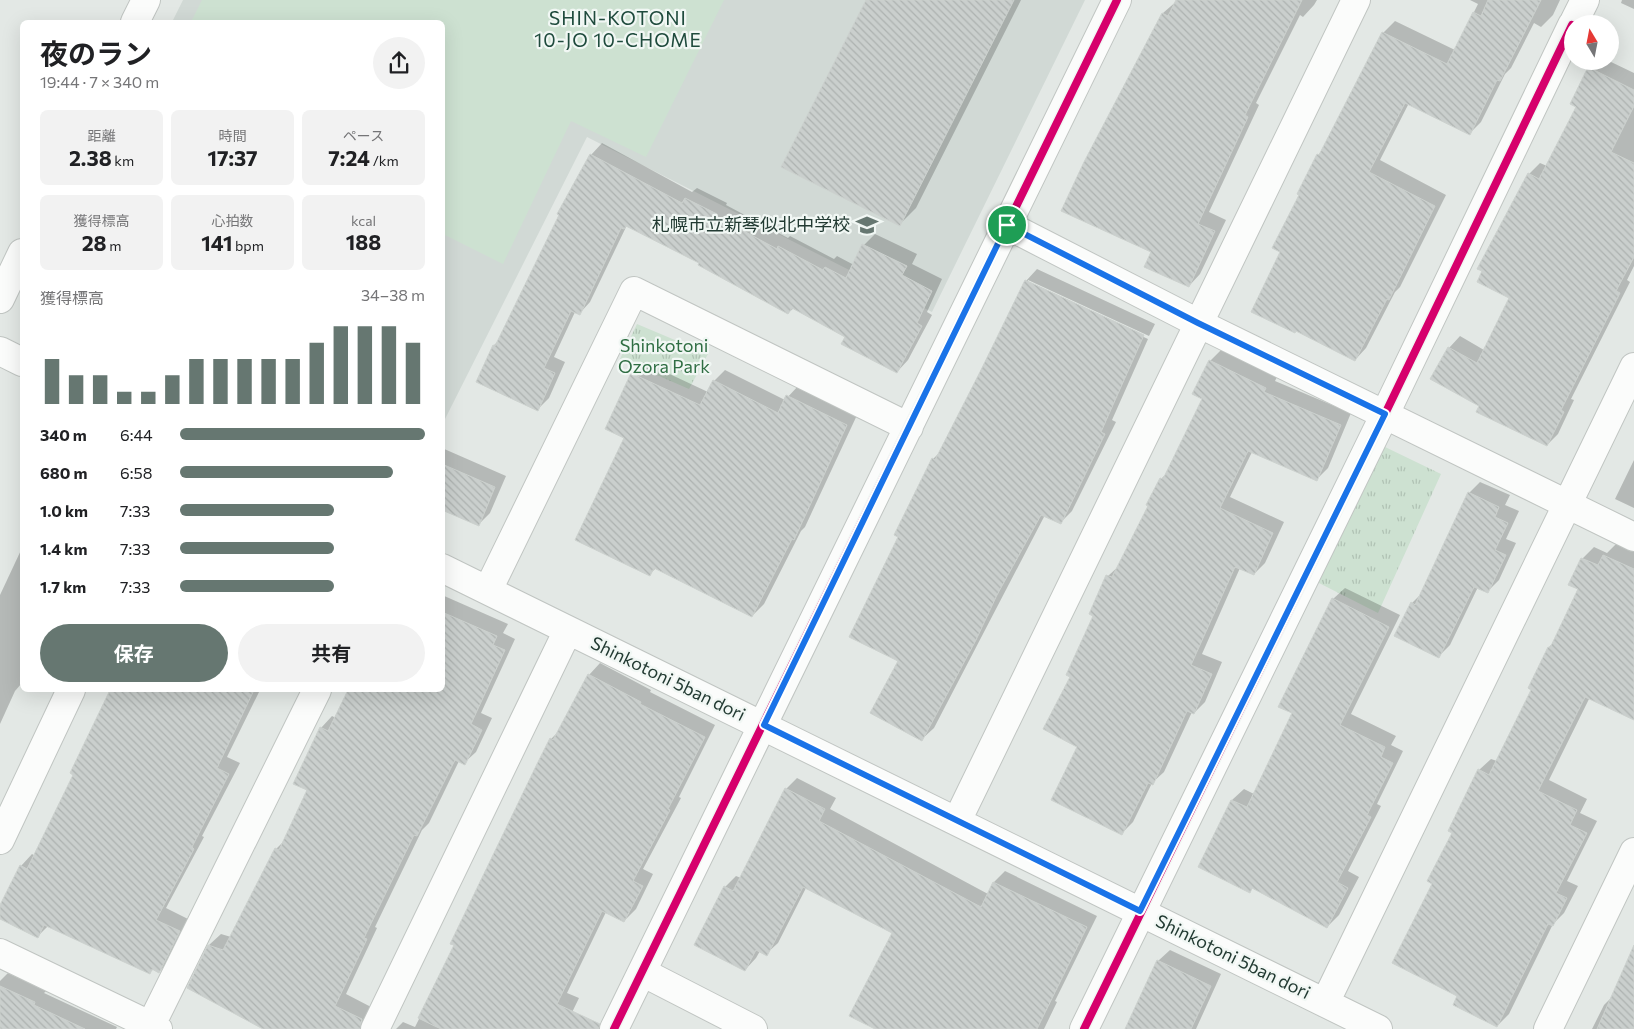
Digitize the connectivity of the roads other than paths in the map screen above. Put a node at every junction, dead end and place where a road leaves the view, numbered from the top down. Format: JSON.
{"nodes":[{"id":1,"x":146,"y":0,"type":"edge"},
{"id":2,"x":1117,"y":0,"type":"edge"},
{"id":3,"x":1356,"y":0,"type":"edge"},
{"id":4,"x":1584,"y":0,"type":"edge"},
{"id":5,"x":1577,"y":15,"type":"edge"},
{"id":6,"x":136,"y":20,"type":"edge"},
{"id":7,"x":1564,"y":43,"type":"edge"},
{"id":8,"x":1007,"y":225,"type":"junction"},
{"id":9,"x":20,"y":257,"type":"edge"},
{"id":10,"x":0,"y":299,"type":"edge"},
{"id":11,"x":1198,"y":323,"type":"junction"},
{"id":12,"x":0,"y":351,"type":"edge"},
{"id":13,"x":20,"y":361,"type":"edge"},
{"id":14,"x":1634,"y":367,"type":"edge"},
{"id":15,"x":1385,"y":414,"type":"junction"},
{"id":16,"x":909,"y":427,"type":"junction"},
{"id":17,"x":1567,"y":505,"type":"junction"},
{"id":18,"x":1634,"y":538,"type":"edge"},
{"id":19,"x":445,"y":569,"type":"edge"},
{"id":20,"x":488,"y":590,"type":"junction"},
{"id":21,"x":568,"y":630,"type":"junction"},
{"id":22,"x":70,"y":692,"type":"edge"},
{"id":23,"x":316,"y":692,"type":"edge"},
{"id":24,"x":764,"y":725,"type":"junction"},
{"id":25,"x":957,"y":821,"type":"junction"},
{"id":26,"x":0,"y":840,"type":"edge"},
{"id":27,"x":1634,"y":852,"type":"edge"},
{"id":28,"x":1140,"y":911,"type":"junction"},
{"id":29,"x":0,"y":953,"type":"edge"},
{"id":30,"x":642,"y":972,"type":"junction"},
{"id":31,"x":1325,"y":1003,"type":"junction"},
{"id":32,"x":152,"y":1028,"type":"edge"},
{"id":33,"x":375,"y":1029,"type":"edge"},
{"id":34,"x":614,"y":1029,"type":"edge"},
{"id":35,"x":753,"y":1029,"type":"edge"},
{"id":36,"x":1084,"y":1029,"type":"edge"},
{"id":37,"x":1378,"y":1029,"type":"edge"},
{"id":38,"x":1548,"y":1029,"type":"edge"}],
"edges":[{"from":1,"to":6,"type":"street"},
{"from":2,"to":8,"type":"street"},
{"from":3,"to":11,"type":"street"},
{"from":4,"to":5,"type":"street"},
{"from":7,"to":15,"type":"street"},
{"from":8,"to":11,"type":"street"},
{"from":8,"to":16,"type":"street"},
{"from":9,"to":10,"type":"street"},
{"from":11,"to":15,"type":"street"},
{"from":11,"to":25,"type":"street"},
{"from":12,"to":13,"type":"street"},
{"from":14,"to":17,"type":"street"},
{"from":15,"to":17,"type":"street"},
{"from":15,"to":28,"type":"street"},
{"from":16,"to":20,"type":"street"},
{"from":16,"to":24,"type":"street"},
{"from":17,"to":18,"type":"street"},
{"from":17,"to":31,"type":"street"},
{"from":19,"to":20,"type":"street","name":"Shinkotoni 5ban dori"},
{"from":20,"to":21,"type":"street","name":"Shinkotoni 5ban dori"},
{"from":21,"to":24,"type":"street","name":"Shinkotoni 5ban dori"},
{"from":21,"to":33,"type":"street"},
{"from":22,"to":26,"type":"street"},
{"from":23,"to":32,"type":"street"},
{"from":24,"to":25,"type":"street","name":"Shinkotoni 5ban dori"},
{"from":24,"to":30,"type":"street"},
{"from":25,"to":28,"type":"street","name":"Shinkotoni 5ban dori"},
{"from":27,"to":38,"type":"street"},
{"from":28,"to":31,"type":"street","name":"Shinkotoni 5ban dori"},
{"from":28,"to":36,"type":"street"},
{"from":29,"to":32,"type":"street"},
{"from":30,"to":34,"type":"street"},
{"from":30,"to":35,"type":"street"},
{"from":31,"to":37,"type":"street","name":"Shinkotoni 5ban dori"}]}
